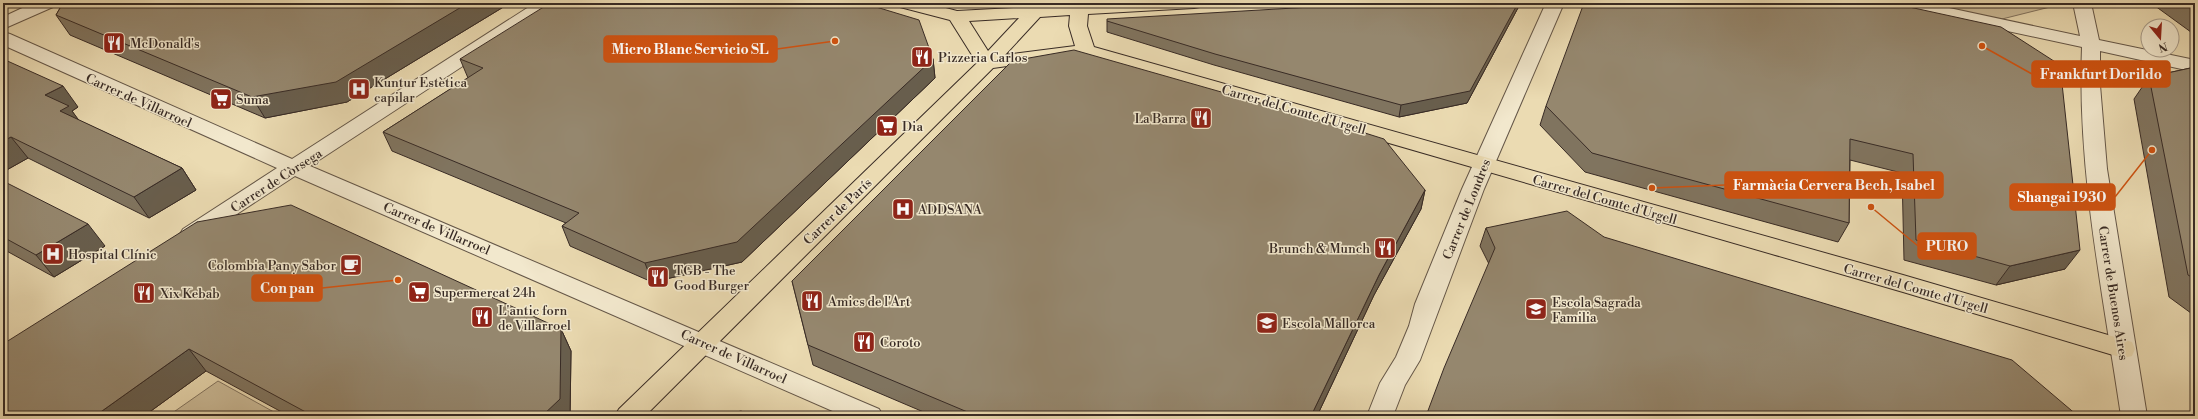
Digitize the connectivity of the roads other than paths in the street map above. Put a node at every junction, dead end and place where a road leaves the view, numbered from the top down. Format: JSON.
{"nodes":[{"id":1,"x":47,"y":3,"type":"edge"},
{"id":2,"x":547,"y":3,"type":"edge"},
{"id":3,"x":906,"y":3,"type":"edge"},
{"id":4,"x":1194,"y":3,"type":"edge"},
{"id":5,"x":1555,"y":3,"type":"edge"},
{"id":6,"x":1901,"y":3,"type":"edge"},
{"id":7,"x":2082,"y":3,"type":"edge"},
{"id":8,"x":1038,"y":7,"type":"edge"},
{"id":9,"x":1080,"y":10,"type":"junction"},
{"id":10,"x":957,"y":16,"type":"junction"},
{"id":11,"x":8,"y":21,"type":"edge"},
{"id":12,"x":3,"y":38,"type":"edge"},
{"id":13,"x":2091,"y":44,"type":"junction"},
{"id":14,"x":1086,"y":51,"type":"junction"},
{"id":15,"x":987,"y":63,"type":"junction"},
{"id":16,"x":2195,"y":66,"type":"edge"},
{"id":17,"x":1485,"y":165,"type":"junction"},
{"id":18,"x":296,"y":168,"type":"junction"},
{"id":19,"x":176,"y":244,"type":"edge"},
{"id":20,"x":703,"y":341,"type":"junction"},
{"id":21,"x":2123,"y":349,"type":"junction"},
{"id":22,"x":628,"y":416,"type":"edge"},
{"id":23,"x":870,"y":416,"type":"edge"},
{"id":24,"x":1380,"y":416,"type":"edge"},
{"id":25,"x":2134,"y":416,"type":"edge"}],
"edges":[{"from":1,"to":11,"type":"street"},
{"from":2,"to":18,"type":"street","name":"Carrer de Còrsega"},
{"from":3,"to":10,"type":"main road"},
{"from":4,"to":9,"type":"main road"},
{"from":5,"to":17,"type":"street","name":"Carrer de Londres"},
{"from":6,"to":13,"type":"street"},
{"from":7,"to":13,"type":"street","name":"Carrer de Buenos Aires"},
{"from":8,"to":9,"type":"main road"},
{"from":8,"to":10,"type":"main road"},
{"from":8,"to":15,"type":"main road","name":"Carrer de París"},
{"from":9,"to":14,"type":"main road"},
{"from":10,"to":15,"type":"main road"},
{"from":12,"to":18,"type":"street","name":"Carrer de Villarroel"},
{"from":13,"to":16,"type":"street"},
{"from":13,"to":21,"type":"street","name":"Carrer de Buenos Aires"},
{"from":14,"to":15,"type":"main road","name":"Carrer del Comte d'Urgell"},
{"from":14,"to":17,"type":"main road","name":"Carrer del Comte d'Urgell"},
{"from":15,"to":20,"type":"main road","name":"Carrer de París"},
{"from":17,"to":21,"type":"main road","name":"Carrer del Comte d'Urgell"},
{"from":17,"to":24,"type":"street","name":"Carrer de Londres"},
{"from":18,"to":19,"type":"street","name":"Carrer de Còrsega"},
{"from":18,"to":20,"type":"street","name":"Carrer de Villarroel"},
{"from":20,"to":22,"type":"main road","name":"Carrer de París"},
{"from":20,"to":23,"type":"street","name":"Carrer de Villarroel"},
{"from":21,"to":25,"type":"street","name":"Carrer de Buenos Aires"}]}
